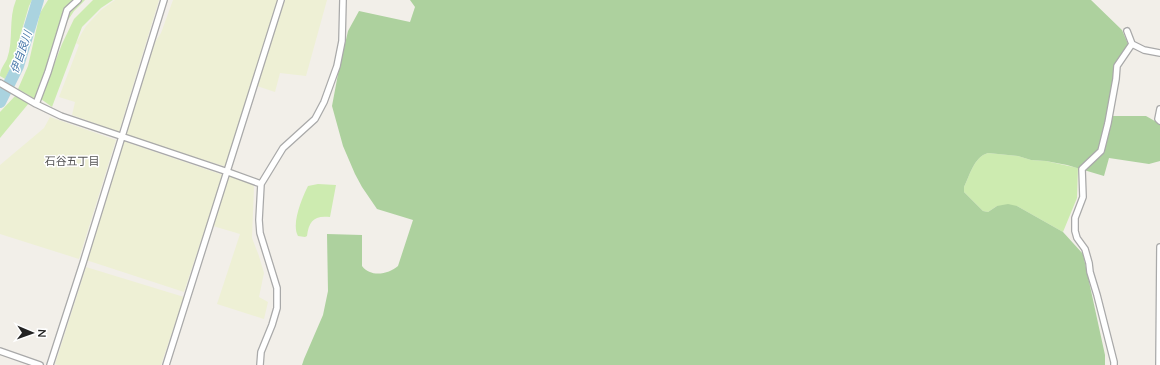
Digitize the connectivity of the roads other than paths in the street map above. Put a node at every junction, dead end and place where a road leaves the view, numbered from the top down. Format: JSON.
{"nodes":[{"id":1,"x":78,"y":0,"type":"edge"},
{"id":2,"x":164,"y":0,"type":"edge"},
{"id":3,"x":281,"y":0,"type":"edge"},
{"id":4,"x":343,"y":0,"type":"edge"},
{"id":5,"x":1127,"y":32,"type":"dead end"},
{"id":6,"x":1132,"y":44,"type":"junction"},
{"id":7,"x":1160,"y":53,"type":"edge"},
{"id":8,"x":0,"y":83,"type":"edge"},
{"id":9,"x":34,"y":103,"type":"junction"},
{"id":10,"x":1160,"y":109,"type":"edge"},
{"id":11,"x":1160,"y":121,"type":"edge"},
{"id":12,"x":122,"y":136,"type":"junction"},
{"id":13,"x":228,"y":172,"type":"junction"},
{"id":14,"x":261,"y":184,"type":"junction"},
{"id":15,"x":1160,"y":248,"type":"edge"},
{"id":16,"x":0,"y":352,"type":"edge"},
{"id":17,"x":40,"y":365,"type":"edge"},
{"id":18,"x":50,"y":365,"type":"edge"},
{"id":19,"x":166,"y":365,"type":"edge"},
{"id":20,"x":260,"y":365,"type":"edge"},
{"id":21,"x":1114,"y":365,"type":"edge"},
{"id":22,"x":1160,"y":365,"type":"edge"}],
"edges":[{"from":1,"to":9,"type":"street"},
{"from":2,"to":12,"type":"street"},
{"from":3,"to":13,"type":"street"},
{"from":4,"to":14,"type":"street"},
{"from":5,"to":6,"type":"street"},
{"from":6,"to":7,"type":"street"},
{"from":6,"to":21,"type":"street"},
{"from":8,"to":9,"type":"street"},
{"from":9,"to":12,"type":"street"},
{"from":10,"to":11,"type":"street"},
{"from":12,"to":13,"type":"street"},
{"from":12,"to":18,"type":"street"},
{"from":13,"to":14,"type":"street"},
{"from":13,"to":19,"type":"street"},
{"from":14,"to":20,"type":"street"},
{"from":15,"to":22,"type":"street"},
{"from":16,"to":17,"type":"street"}]}
